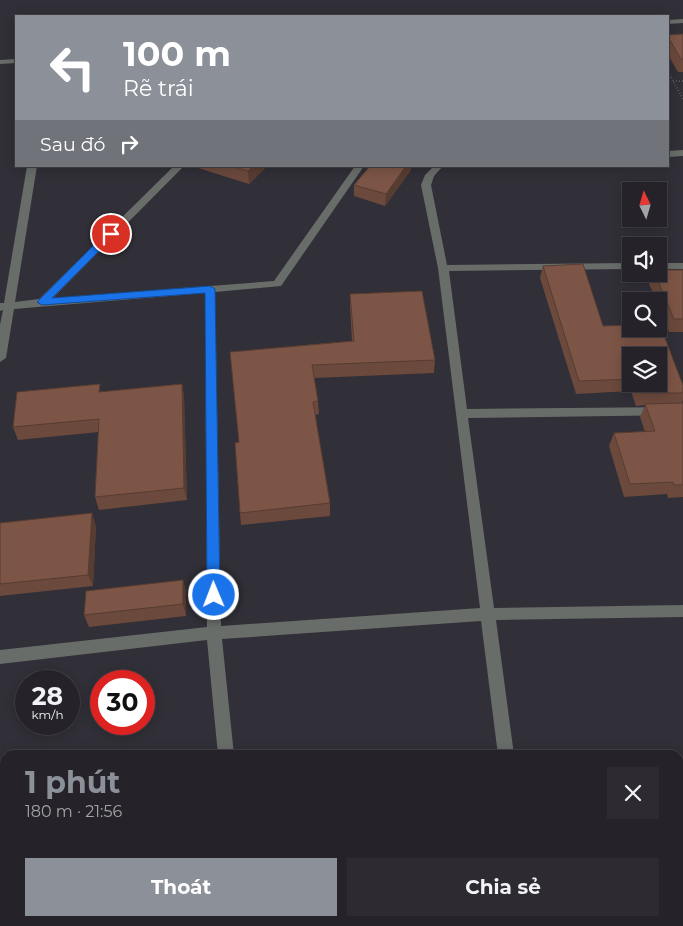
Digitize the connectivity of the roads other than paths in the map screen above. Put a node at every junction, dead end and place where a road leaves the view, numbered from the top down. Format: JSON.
{"nodes":[{"id":1,"x":683,"y":21,"type":"edge"},
{"id":2,"x":669,"y":22,"type":"edge"},
{"id":3,"x":15,"y":61,"type":"edge"},
{"id":4,"x":0,"y":62,"type":"edge"},
{"id":5,"x":683,"y":153,"type":"edge"},
{"id":6,"x":669,"y":154,"type":"edge"},
{"id":7,"x":32,"y":167,"type":"edge"},
{"id":8,"x":179,"y":167,"type":"edge"},
{"id":9,"x":359,"y":167,"type":"edge"},
{"id":10,"x":438,"y":167,"type":"edge"},
{"id":11,"x":622,"y":266,"type":"edge"},
{"id":12,"x":667,"y":266,"type":"edge"},
{"id":13,"x":683,"y":266,"type":"edge"},
{"id":14,"x":443,"y":268,"type":"junction"},
{"id":15,"x":210,"y":289,"type":"junction"},
{"id":16,"x":42,"y":302,"type":"junction"},
{"id":17,"x":4,"y":306,"type":"edge"},
{"id":18,"x":0,"y":358,"type":"edge"},
{"id":19,"x":683,"y":411,"type":"edge"},
{"id":20,"x":463,"y":414,"type":"junction"},
{"id":21,"x":683,"y":611,"type":"edge"},
{"id":22,"x":487,"y":614,"type":"junction"},
{"id":23,"x":214,"y":633,"type":"junction"},
{"id":24,"x":0,"y":657,"type":"edge"},
{"id":25,"x":226,"y":750,"type":"edge"},
{"id":26,"x":505,"y":750,"type":"edge"}],
"edges":[{"from":1,"to":2,"type":"street"},
{"from":3,"to":4,"type":"street"},
{"from":5,"to":6,"type":"street"},
{"from":7,"to":17,"type":"street"},
{"from":8,"to":16,"type":"street"},
{"from":9,"to":15,"type":"street"},
{"from":10,"to":14,"type":"street"},
{"from":11,"to":14,"type":"street"},
{"from":12,"to":13,"type":"street"},
{"from":14,"to":20,"type":"street"},
{"from":15,"to":16,"type":"street"},
{"from":15,"to":23,"type":"street"},
{"from":16,"to":17,"type":"street"},
{"from":17,"to":18,"type":"street"},
{"from":19,"to":20,"type":"street"},
{"from":20,"to":22,"type":"street"},
{"from":21,"to":22,"type":"street"},
{"from":22,"to":23,"type":"street"},
{"from":22,"to":26,"type":"street"},
{"from":23,"to":24,"type":"street"},
{"from":23,"to":25,"type":"street"}]}
